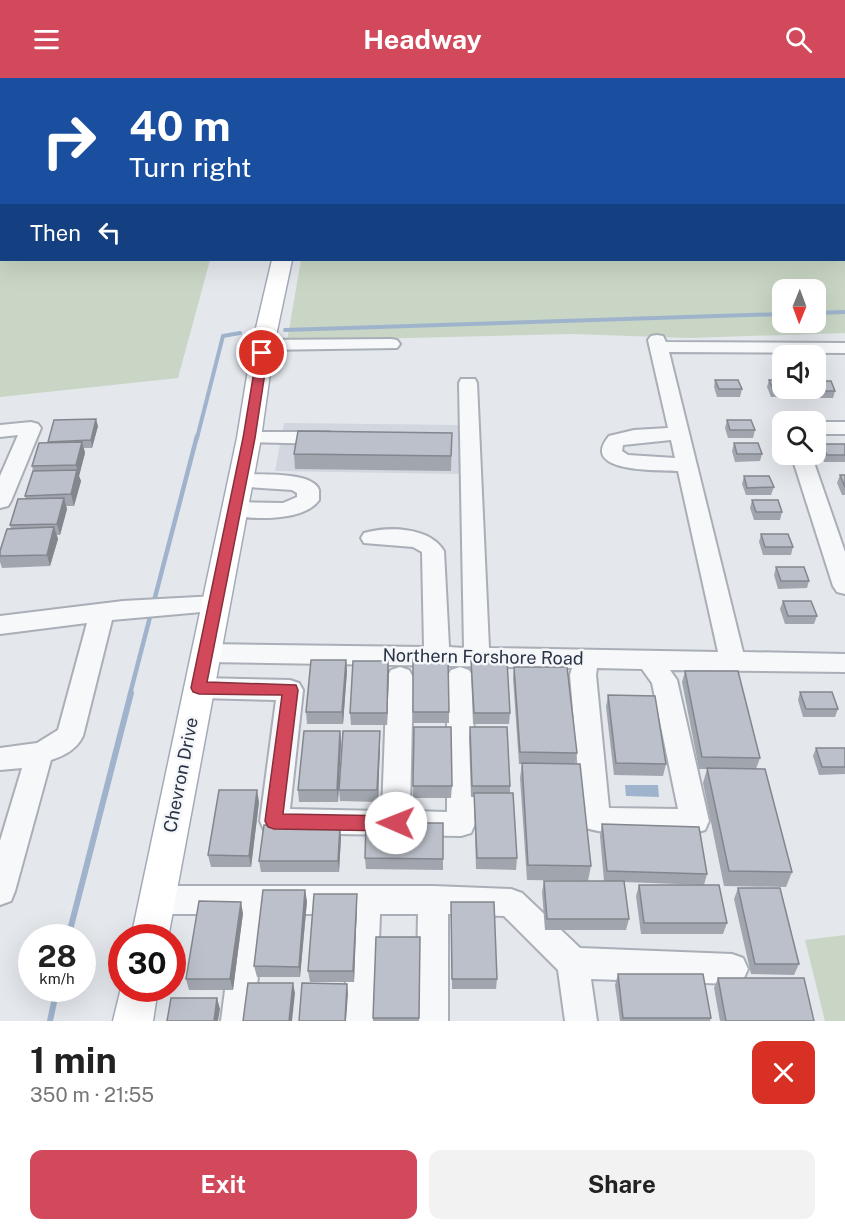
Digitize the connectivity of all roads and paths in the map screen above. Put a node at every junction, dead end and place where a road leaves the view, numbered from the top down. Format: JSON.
{"nodes":[{"id":1,"x":282,"y":261,"type":"edge"},
{"id":2,"x":391,"y":344,"type":"dead end"},
{"id":3,"x":264,"y":345,"type":"junction"},
{"id":4,"x":845,"y":348,"type":"edge"},
{"id":5,"x":468,"y":383,"type":"dead end"},
{"id":6,"x":826,"y":428,"type":"edge"},
{"id":7,"x":845,"y":428,"type":"edge"},
{"id":8,"x":0,"y":431,"type":"edge"},
{"id":9,"x":680,"y":433,"type":"junction"},
{"id":10,"x":656,"y":434,"type":"junction"},
{"id":11,"x":249,"y":438,"type":"junction"},
{"id":12,"x":343,"y":439,"type":"edge"},
{"id":13,"x":661,"y":465,"type":"junction"},
{"id":14,"x":687,"y":465,"type":"junction"},
{"id":15,"x":806,"y":465,"type":"edge"},
{"id":16,"x":241,"y":481,"type":"junction"},
{"id":17,"x":0,"y":501,"type":"edge"},
{"id":18,"x":235,"y":509,"type":"junction"},
{"id":19,"x":836,"y":533,"type":"edge"},
{"id":20,"x":372,"y":538,"type":"dead end"},
{"id":21,"x":845,"y":586,"type":"edge"},
{"id":22,"x":216,"y":604,"type":"junction"},
{"id":23,"x":102,"y":613,"type":"junction"},
{"id":24,"x":0,"y":625,"type":"edge"},
{"id":25,"x":206,"y":653,"type":"junction"},
{"id":26,"x":437,"y":657,"type":"junction"},
{"id":27,"x":587,"y":659,"type":"junction"},
{"id":28,"x":648,"y":659,"type":"junction"},
{"id":29,"x":733,"y":661,"type":"junction"},
{"id":30,"x":845,"y":663,"type":"edge"},
{"id":31,"x":468,"y":667,"type":"junction"},
{"id":32,"x":400,"y":677,"type":"dead end"},
{"id":33,"x":199,"y":688,"type":"junction"},
{"id":34,"x":39,"y":755,"type":"junction"},
{"id":35,"x":0,"y":759,"type":"edge"},
{"id":36,"x":396,"y":823,"type":"junction"},
{"id":37,"x":5,"y":857,"type":"edge"},
{"id":38,"x":0,"y":891,"type":"edge"},
{"id":39,"x":157,"y":900,"type":"junction"},
{"id":40,"x":252,"y":900,"type":"junction"},
{"id":41,"x":364,"y":900,"type":"junction"},
{"id":42,"x":433,"y":900,"type":"junction"},
{"id":43,"x":152,"y":924,"type":"edge"},
{"id":44,"x":573,"y":963,"type":"junction"},
{"id":45,"x":732,"y":969,"type":"dead end"},
{"id":46,"x":136,"y":1002,"type":"edge"},
{"id":47,"x":133,"y":1021,"type":"edge"},
{"id":48,"x":237,"y":1021,"type":"edge"},
{"id":49,"x":360,"y":1021,"type":"edge"},
{"id":50,"x":432,"y":1021,"type":"edge"},
{"id":51,"x":581,"y":1021,"type":"edge"}],
"edges":[{"from":1,"to":3,"type":"main road","name":"Chevron Drive"},
{"from":2,"to":3,"type":"street"},
{"from":3,"to":11,"type":"main road","name":"Chevron Drive"},
{"from":4,"to":9,"type":"street"},
{"from":5,"to":31,"type":"street"},
{"from":6,"to":7,"type":"street"},
{"from":8,"to":17,"type":"street"},
{"from":9,"to":10,"type":"street"},
{"from":9,"to":14,"type":"street"},
{"from":10,"to":13,"type":"street"},
{"from":10,"to":13,"type":"street"},
{"from":11,"to":12,"type":"street"},
{"from":11,"to":16,"type":"main road","name":"Chevron Drive"},
{"from":13,"to":14,"type":"street"},
{"from":14,"to":29,"type":"street"},
{"from":15,"to":19,"type":"street"},
{"from":16,"to":18,"type":"main road","name":"Chevron Drive"},
{"from":16,"to":18,"type":"street"},
{"from":18,"to":22,"type":"main road","name":"Chevron Drive"},
{"from":19,"to":21,"type":"street"},
{"from":20,"to":26,"type":"street"},
{"from":22,"to":23,"type":"street"},
{"from":22,"to":25,"type":"main road","name":"Chevron Drive"},
{"from":23,"to":24,"type":"street"},
{"from":23,"to":34,"type":"street"},
{"from":25,"to":26,"type":"street","name":"Northern Forshore Road"},
{"from":25,"to":33,"type":"main road","name":"Chevron Drive"},
{"from":26,"to":31,"type":"street","name":"Northern Forshore Road"},
{"from":27,"to":28,"type":"street","name":"Northern Forshore Road"},
{"from":27,"to":28,"type":"street"},
{"from":27,"to":31,"type":"street","name":"Northern Forshore Road"},
{"from":28,"to":29,"type":"street","name":"Northern Forshore Road"},
{"from":29,"to":30,"type":"street","name":"Northern Forshore Road"},
{"from":31,"to":36,"type":"street"},
{"from":32,"to":36,"type":"street"},
{"from":33,"to":36,"type":"street"},
{"from":33,"to":39,"type":"main road","name":"Chevron Drive"},
{"from":34,"to":35,"type":"street"},
{"from":34,"to":37,"type":"street"},
{"from":37,"to":38,"type":"street"},
{"from":39,"to":40,"type":"street"},
{"from":39,"to":43,"type":"main road","name":"Chevron Drive"},
{"from":40,"to":41,"type":"street"},
{"from":40,"to":48,"type":"street"},
{"from":41,"to":42,"type":"street"},
{"from":41,"to":49,"type":"street"},
{"from":42,"to":44,"type":"street"},
{"from":42,"to":50,"type":"street"},
{"from":44,"to":45,"type":"street"},
{"from":44,"to":51,"type":"street"},
{"from":46,"to":47,"type":"main road"}]}
